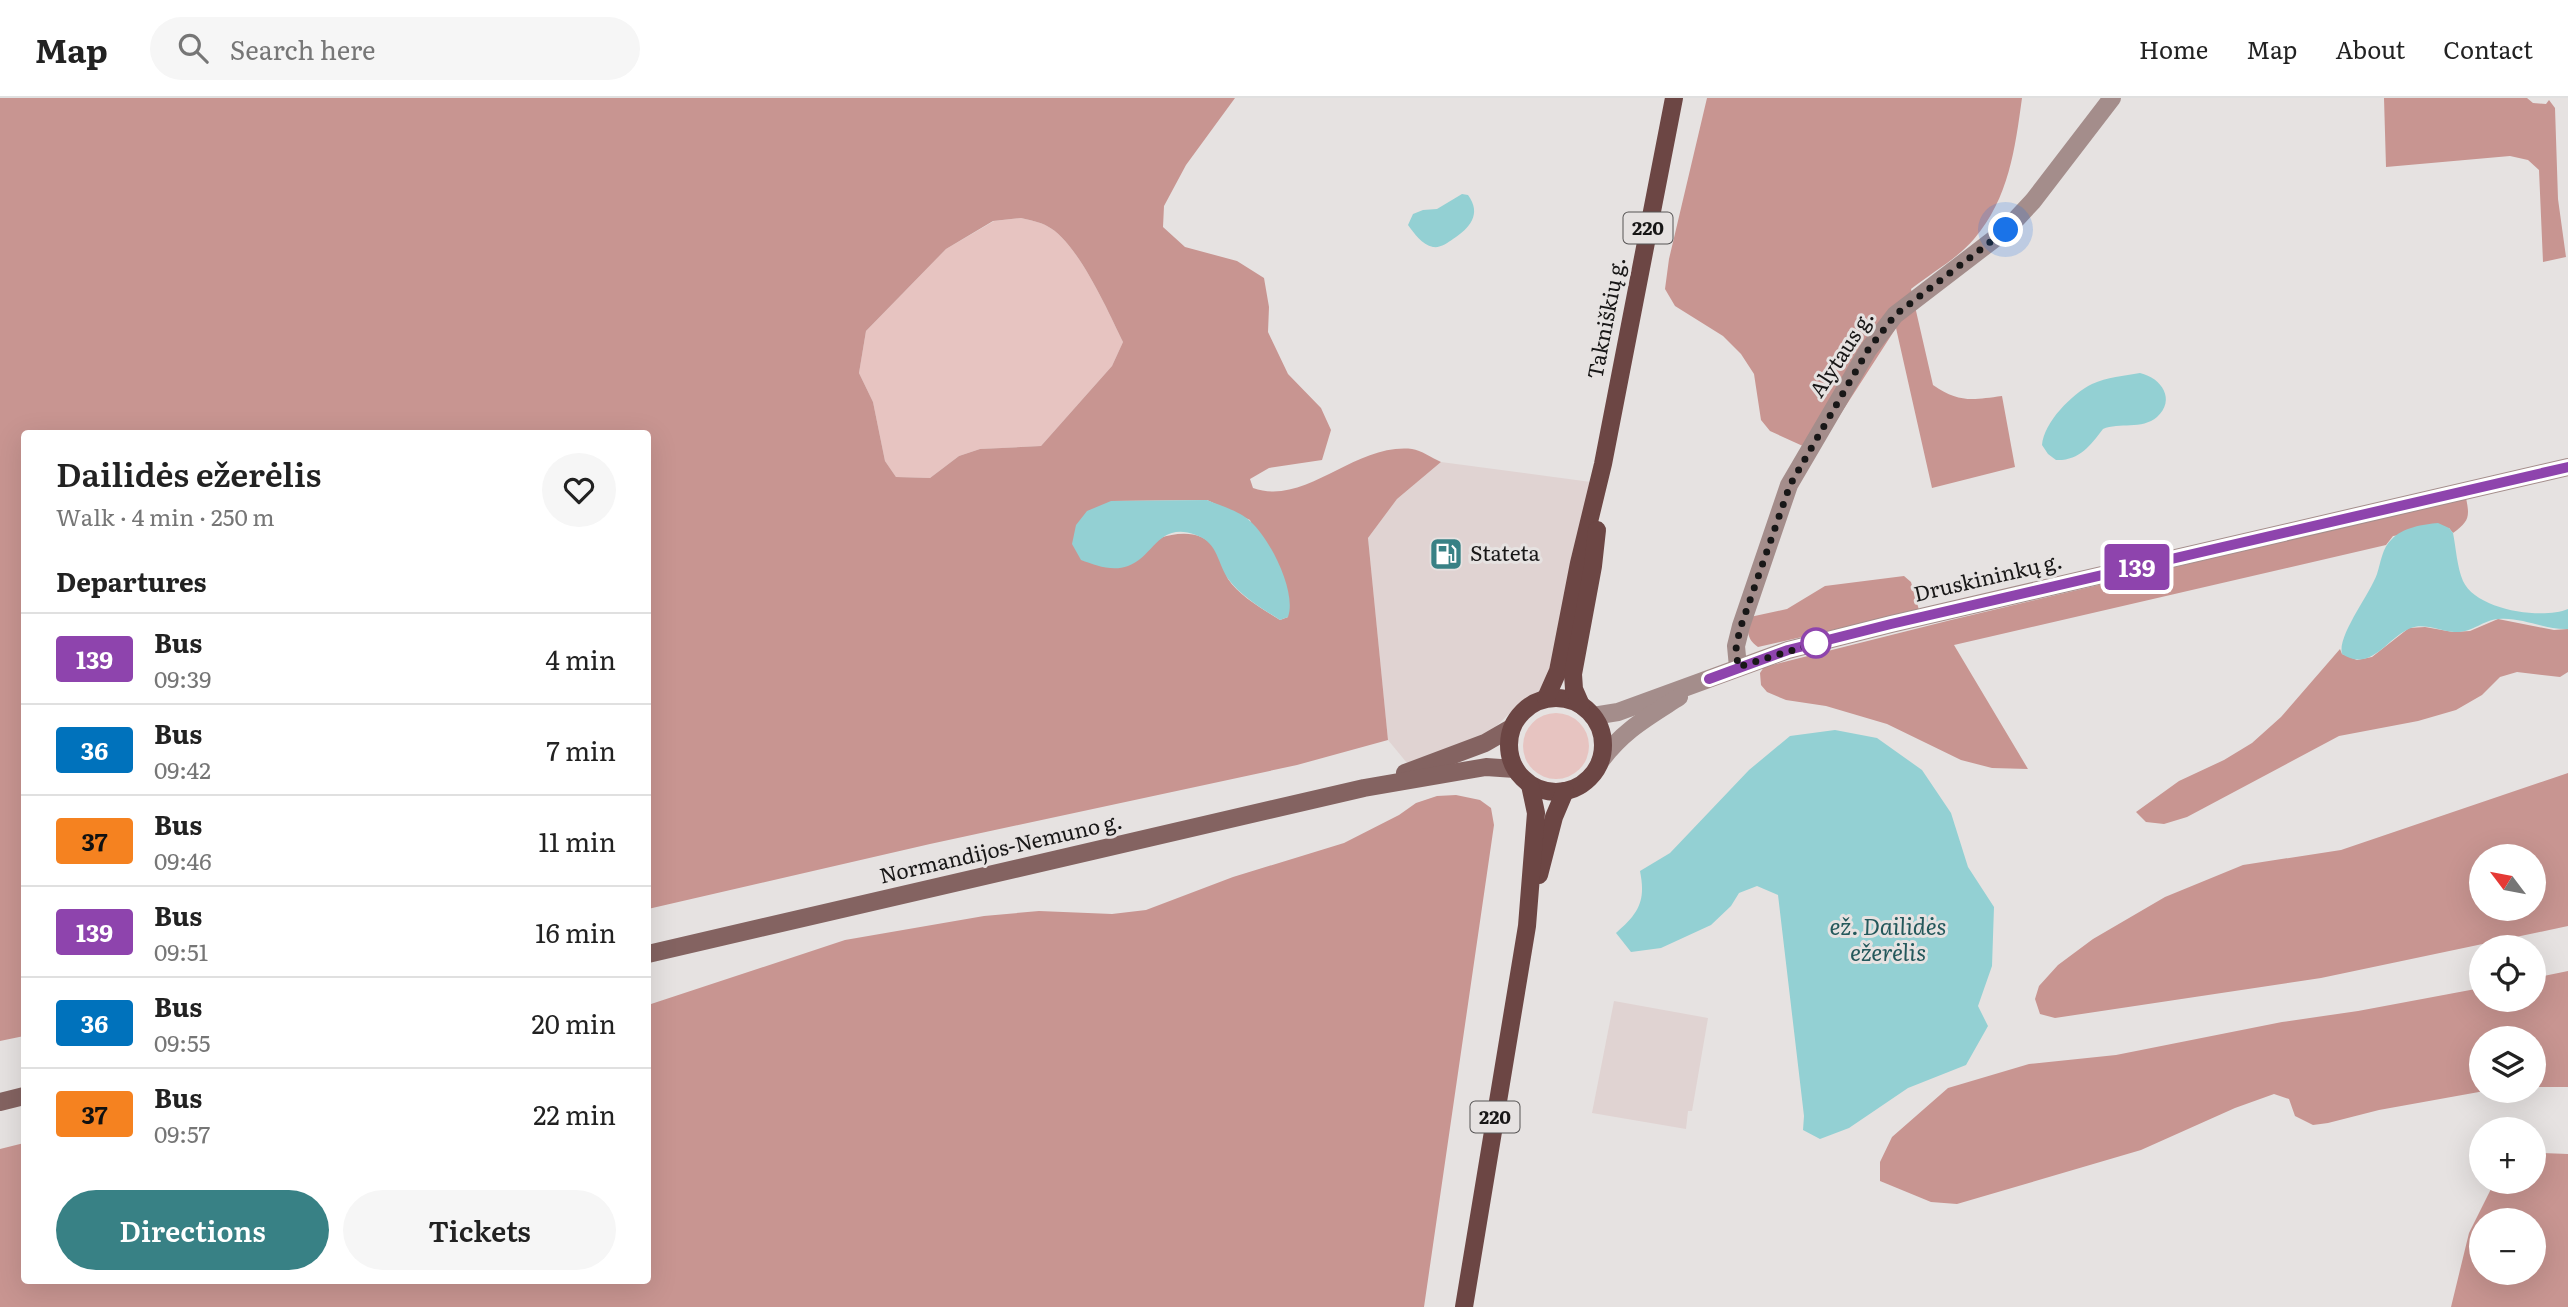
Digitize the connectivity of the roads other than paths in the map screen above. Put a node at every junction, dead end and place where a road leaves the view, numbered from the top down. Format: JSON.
{"nodes":[{"id":1,"x":1674,"y":98,"type":"edge"},
{"id":2,"x":2112,"y":98,"type":"edge"},
{"id":3,"x":1603,"y":464,"type":"junction"},
{"id":4,"x":2568,"y":467,"type":"edge"},
{"id":5,"x":1738,"y":667,"type":"junction"},
{"id":6,"x":1709,"y":679,"type":"junction"},
{"id":7,"x":1546,"y":698,"type":"junction"},
{"id":8,"x":1587,"y":710,"type":"junction"},
{"id":9,"x":1511,"y":728,"type":"junction"},
{"id":10,"x":1600,"y":762,"type":"junction"},
{"id":11,"x":1515,"y":769,"type":"junction"},
{"id":12,"x":1530,"y":785,"type":"junction"},
{"id":13,"x":1364,"y":788,"type":"junction"},
{"id":14,"x":1565,"y":791,"type":"junction"},
{"id":15,"x":1527,"y":926,"type":"junction"},
{"id":16,"x":651,"y":953,"type":"edge"},
{"id":17,"x":21,"y":1098,"type":"edge"},
{"id":18,"x":0,"y":1102,"type":"edge"},
{"id":19,"x":1464,"y":1307,"type":"edge"}],
"edges":[{"from":1,"to":3,"type":"main road","name":"Takniškių g.","number":"220"},
{"from":2,"to":5,"type":"street","name":"Alytaus g."},
{"from":3,"to":7,"type":"main road","number":"220"},
{"from":3,"to":8,"type":"main road","number":"220"},
{"from":4,"to":5,"type":"street","name":"Druskininkų g."},
{"from":5,"to":6,"type":"street","name":"Druskininkų g."},
{"from":6,"to":8,"type":"street"},
{"from":6,"to":10,"type":"street"},
{"from":7,"to":8,"type":"main road"},
{"from":7,"to":9,"type":"main road"},
{"from":8,"to":10,"type":"main road","number":"220"},
{"from":9,"to":11,"type":"main road"},
{"from":9,"to":13,"type":"main road","name":"Normandijos-Nemuno g."},
{"from":10,"to":14,"type":"main road"},
{"from":11,"to":12,"type":"main road"},
{"from":11,"to":13,"type":"main road","name":"Normandijos-Nemuno g."},
{"from":12,"to":14,"type":"main road"},
{"from":12,"to":15,"type":"main road","number":"220"},
{"from":13,"to":16,"type":"main road","name":"Normandijos-Nemuno g."},
{"from":14,"to":15,"type":"main road","number":"220"},
{"from":15,"to":19,"type":"main road","number":"220"},
{"from":17,"to":18,"type":"main road"}]}
